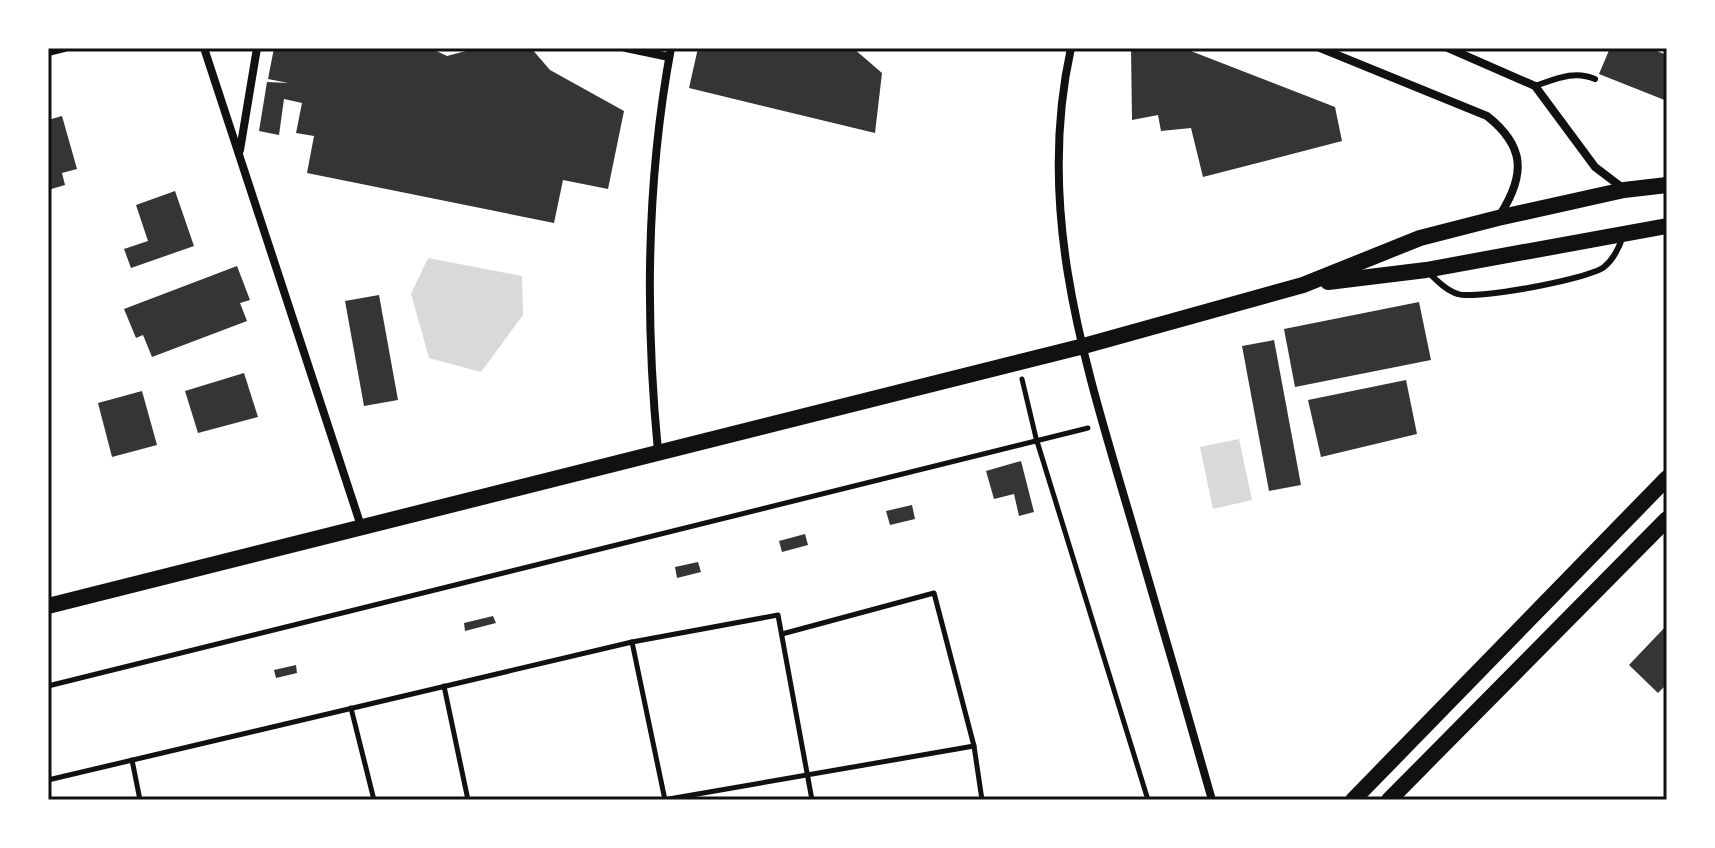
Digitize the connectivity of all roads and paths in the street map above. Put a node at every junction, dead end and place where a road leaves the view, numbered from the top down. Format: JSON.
{"nodes":[{"id":1,"x":64,"y":48,"type":"edge"},
{"id":2,"x":204,"y":48,"type":"edge"},
{"id":3,"x":257,"y":48,"type":"edge"},
{"id":4,"x":626,"y":48,"type":"edge"},
{"id":5,"x":1071,"y":48,"type":"edge"},
{"id":6,"x":1320,"y":48,"type":"edge"},
{"id":7,"x":1448,"y":48,"type":"edge"},
{"id":8,"x":48,"y":52,"type":"edge"},
{"id":9,"x":670,"y":52,"type":"edge"},
{"id":10,"x":1595,"y":79,"type":"dead end"},
{"id":11,"x":1535,"y":86,"type":"junction"},
{"id":12,"x":239,"y":155,"type":"junction"},
{"id":13,"x":1667,"y":185,"type":"edge"},
{"id":14,"x":1624,"y":190,"type":"junction"},
{"id":15,"x":1498,"y":218,"type":"junction"},
{"id":16,"x":1667,"y":226,"type":"edge"},
{"id":17,"x":1624,"y":232,"type":"junction"},
{"id":18,"x":1426,"y":270,"type":"junction"},
{"id":19,"x":1303,"y":285,"type":"junction"},
{"id":20,"x":1080,"y":347,"type":"junction"},
{"id":21,"x":1018,"y":363,"type":"junction"},
{"id":22,"x":1103,"y":425,"type":"junction"},
{"id":23,"x":1036,"y":438,"type":"junction"},
{"id":24,"x":658,"y":451,"type":"junction"},
{"id":25,"x":1667,"y":478,"type":"edge"},
{"id":26,"x":1667,"y":519,"type":"edge"},
{"id":27,"x":361,"y":526,"type":"junction"},
{"id":28,"x":48,"y":606,"type":"edge"},
{"id":29,"x":782,"y":634,"type":"junction"},
{"id":30,"x":632,"y":642,"type":"junction"},
{"id":31,"x":48,"y":686,"type":"edge"},
{"id":32,"x":444,"y":686,"type":"junction"},
{"id":33,"x":351,"y":708,"type":"junction"},
{"id":34,"x":974,"y":746,"type":"junction"},
{"id":35,"x":132,"y":760,"type":"junction"},
{"id":36,"x":808,"y":775,"type":"junction"},
{"id":37,"x":48,"y":780,"type":"edge"},
{"id":38,"x":140,"y":800,"type":"edge"},
{"id":39,"x":374,"y":800,"type":"edge"},
{"id":40,"x":468,"y":800,"type":"edge"},
{"id":41,"x":664,"y":800,"type":"edge"},
{"id":42,"x":812,"y":800,"type":"edge"},
{"id":43,"x":982,"y":800,"type":"edge"},
{"id":44,"x":1148,"y":800,"type":"edge"},
{"id":45,"x":1212,"y":800,"type":"edge"},
{"id":46,"x":1353,"y":800,"type":"edge"},
{"id":47,"x":1389,"y":800,"type":"edge"}],
"edges":[{"from":1,"to":8,"type":"street"},
{"from":2,"to":12,"type":"street"},
{"from":3,"to":12,"type":"street"},
{"from":4,"to":9,"type":"street"},
{"from":5,"to":20,"type":"street"},
{"from":6,"to":15,"type":"street"},
{"from":7,"to":11,"type":"street"},
{"from":9,"to":24,"type":"street"},
{"from":10,"to":11,"type":"lane"},
{"from":11,"to":14,"type":"street"},
{"from":12,"to":27,"type":"street"},
{"from":13,"to":14,"type":"main road"},
{"from":14,"to":15,"type":"main road"},
{"from":15,"to":19,"type":"main road"},
{"from":16,"to":17,"type":"main road"},
{"from":17,"to":18,"type":"main road"},
{"from":17,"to":18,"type":"lane"},
{"from":18,"to":19,"type":"main road"},
{"from":19,"to":20,"type":"main road"},
{"from":20,"to":21,"type":"main road"},
{"from":20,"to":22,"type":"street"},
{"from":21,"to":23,"type":"path"},
{"from":21,"to":24,"type":"main road"},
{"from":22,"to":23,"type":"path"},
{"from":22,"to":45,"type":"street"},
{"from":23,"to":31,"type":"path"},
{"from":23,"to":44,"type":"path"},
{"from":24,"to":27,"type":"main road"},
{"from":25,"to":46,"type":"main road"},
{"from":26,"to":47,"type":"main road"},
{"from":27,"to":28,"type":"main road"},
{"from":29,"to":30,"type":"path"},
{"from":29,"to":34,"type":"path"},
{"from":29,"to":36,"type":"path"},
{"from":30,"to":32,"type":"path"},
{"from":30,"to":41,"type":"path"},
{"from":32,"to":33,"type":"path"},
{"from":32,"to":40,"type":"path"},
{"from":33,"to":35,"type":"path"},
{"from":33,"to":39,"type":"path"},
{"from":34,"to":36,"type":"path"},
{"from":34,"to":43,"type":"path"},
{"from":35,"to":37,"type":"path"},
{"from":35,"to":38,"type":"path"},
{"from":36,"to":41,"type":"path"},
{"from":36,"to":42,"type":"path"}]}
